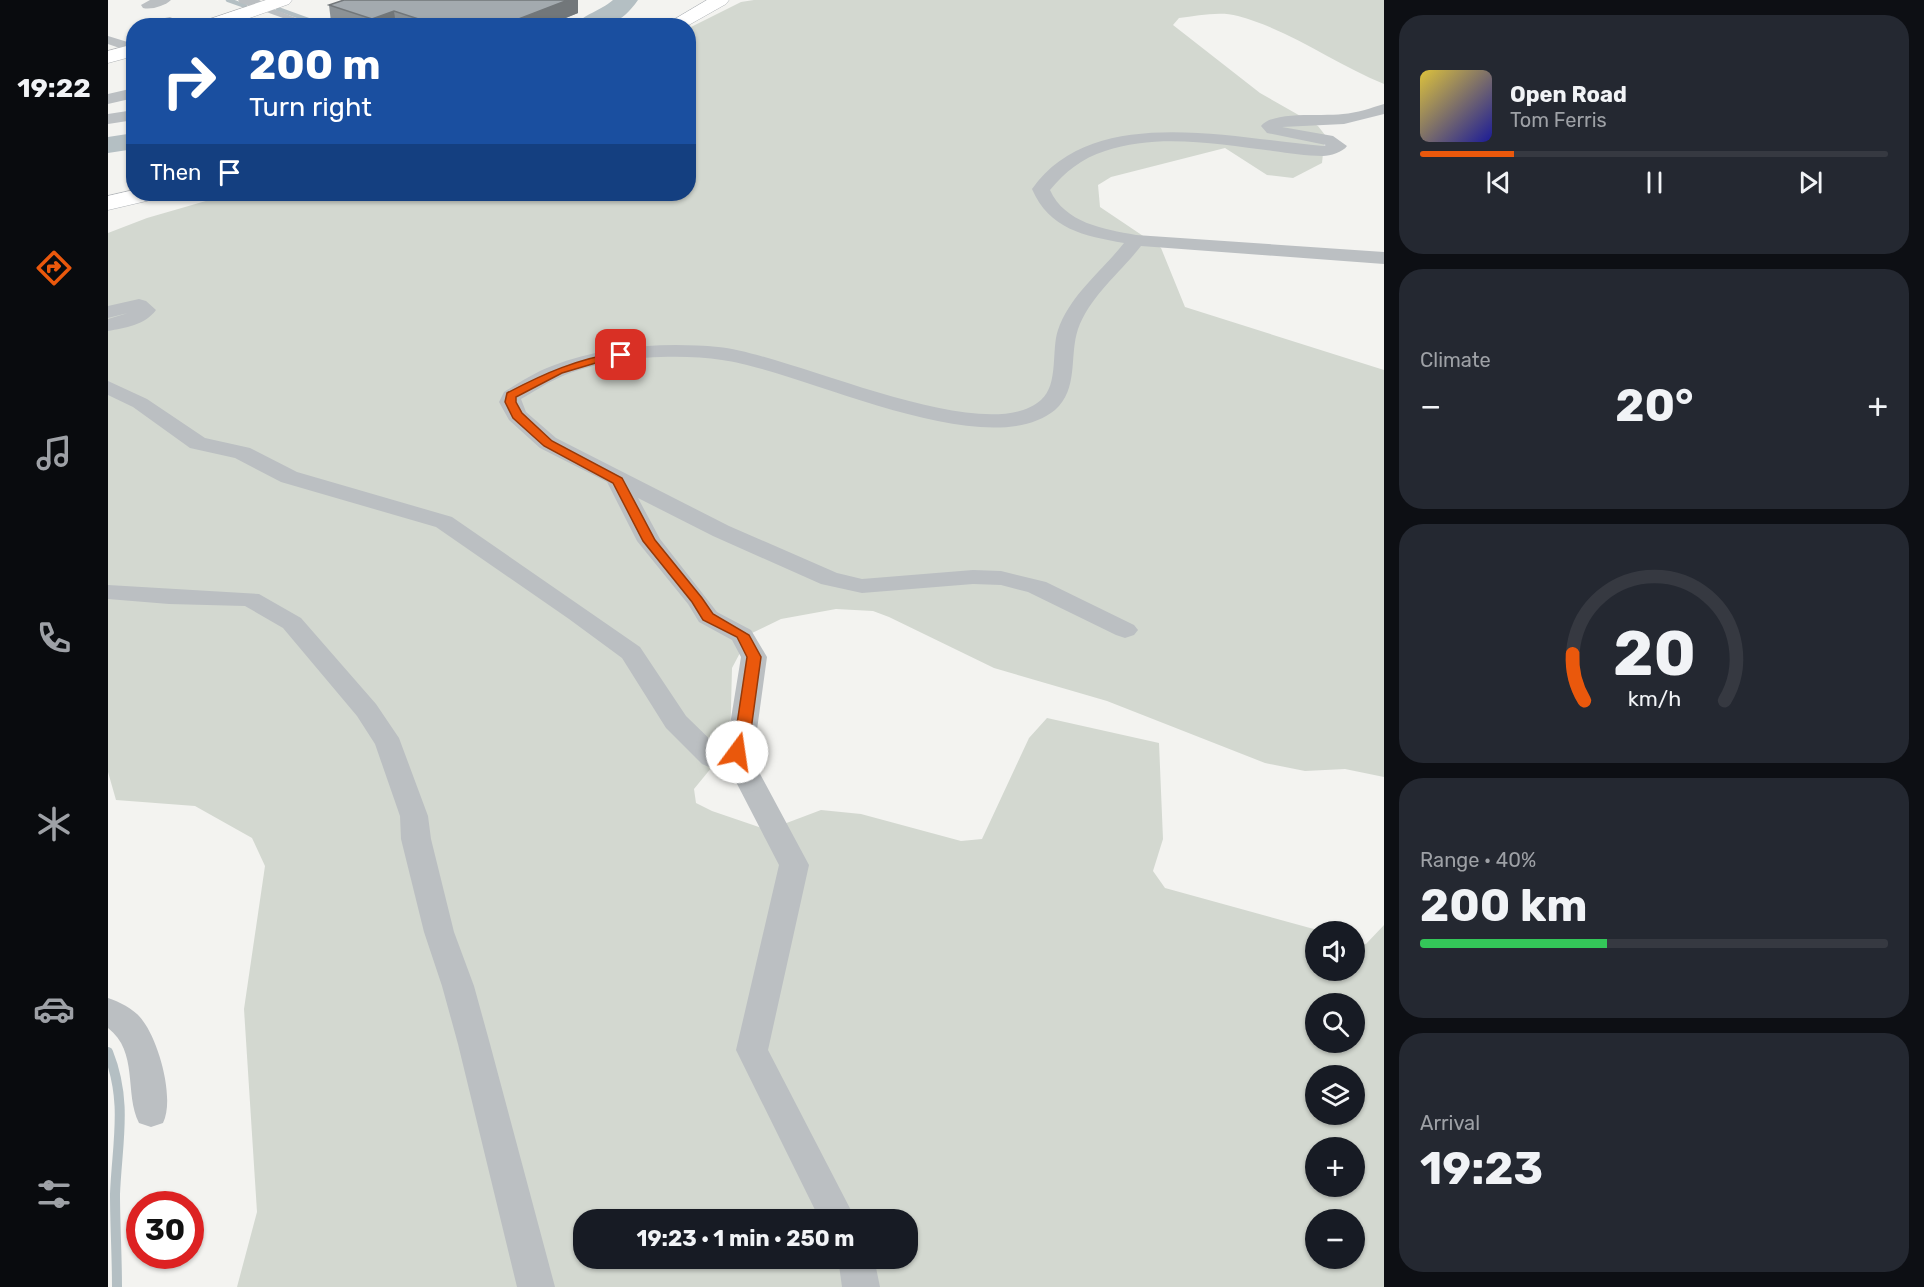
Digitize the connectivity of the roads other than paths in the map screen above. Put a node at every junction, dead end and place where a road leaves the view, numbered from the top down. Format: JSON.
{"nodes":[{"id":1,"x":164,"y":0,"type":"edge"},
{"id":2,"x":283,"y":0,"type":"edge"},
{"id":3,"x":720,"y":0,"type":"edge"},
{"id":4,"x":257,"y":4,"type":"edge"},
{"id":5,"x":148,"y":5,"type":"dead end"},
{"id":6,"x":226,"y":18,"type":"edge"},
{"id":7,"x":293,"y":18,"type":"edge"},
{"id":8,"x":687,"y":18,"type":"edge"},
{"id":9,"x":110,"y":49,"type":"edge"},
{"id":10,"x":126,"y":49,"type":"edge"},
{"id":11,"x":126,"y":95,"type":"edge"},
{"id":12,"x":108,"y":99,"type":"edge"},
{"id":13,"x":1384,"y":110,"type":"edge"},
{"id":14,"x":126,"y":116,"type":"edge"},
{"id":15,"x":108,"y":119,"type":"edge"},
{"id":16,"x":126,"y":199,"type":"edge"},
{"id":17,"x":108,"y":203,"type":"edge"},
{"id":18,"x":1136,"y":240,"type":"junction"},
{"id":19,"x":1384,"y":258,"type":"edge"},
{"id":20,"x":108,"y":312,"type":"edge"},
{"id":21,"x":108,"y":325,"type":"edge"},
{"id":22,"x":108,"y":387,"type":"edge"},
{"id":23,"x":618,"y":480,"type":"junction"},
{"id":24,"x":108,"y":592,"type":"edge"},
{"id":25,"x":1125,"y":630,"type":"dead end"},
{"id":26,"x":732,"y":766,"type":"junction"},
{"id":27,"x":108,"y":1011,"type":"edge"},
{"id":28,"x":151,"y":1113,"type":"dead end"},
{"id":29,"x":832,"y":1209,"type":"edge"},
{"id":30,"x":858,"y":1269,"type":"edge"},
{"id":31,"x":536,"y":1287,"type":"edge"},
{"id":32,"x":861,"y":1287,"type":"edge"}],
"edges":[{"from":1,"to":5,"type":"street"},
{"from":2,"to":4,"type":"main road"},
{"from":3,"to":8,"type":"main road"},
{"from":4,"to":6,"type":"main road"},
{"from":4,"to":7,"type":"lane"},
{"from":9,"to":10,"type":"main road"},
{"from":11,"to":12,"type":"street"},
{"from":13,"to":18,"type":"street"},
{"from":14,"to":15,"type":"street"},
{"from":16,"to":17,"type":"main road"},
{"from":18,"to":19,"type":"street"},
{"from":18,"to":23,"type":"street"},
{"from":20,"to":21,"type":"street"},
{"from":22,"to":26,"type":"street"},
{"from":23,"to":25,"type":"street"},
{"from":23,"to":26,"type":"street"},
{"from":24,"to":31,"type":"street"},
{"from":26,"to":29,"type":"street"},
{"from":27,"to":28,"type":"street"},
{"from":30,"to":32,"type":"street"}]}
